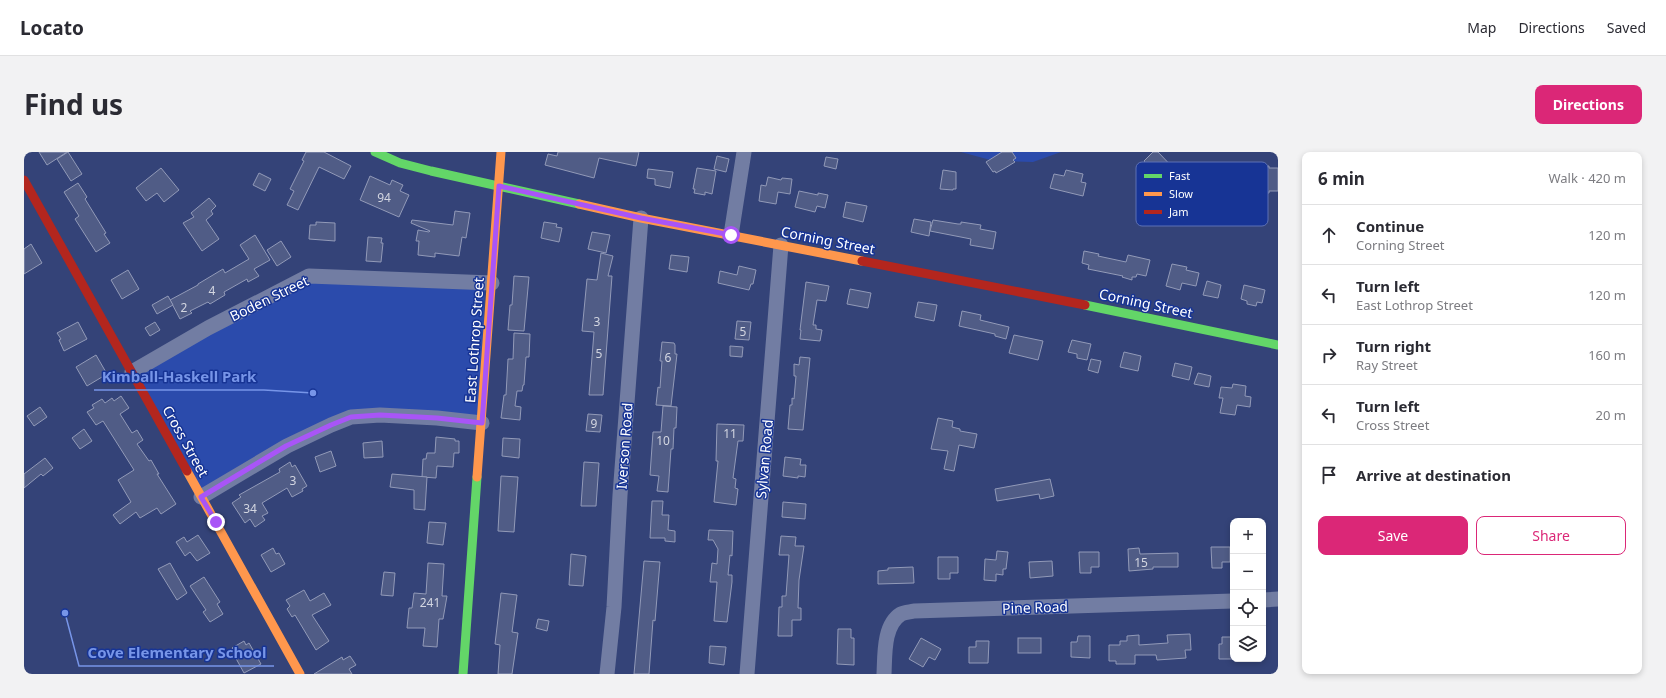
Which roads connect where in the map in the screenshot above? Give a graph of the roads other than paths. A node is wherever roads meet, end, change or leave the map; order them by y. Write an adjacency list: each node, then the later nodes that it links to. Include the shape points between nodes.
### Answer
1 (375, 152): 5 (street, Corning Street, via 425,170)
2 (501, 152): 5 (street, East Lothrop Street)
3 (744, 152): 7 (street)
4 (24, 180): 11 (street, Cross Street)
5 (499, 186): 6 (street, Corning Street); 9 (street, East Lothrop Street)
6 (641, 218): 7 (street, Corning Street); 19 (street, Iverson Road)
7 (731, 235): 8 (street, Corning Street)
8 (781, 245): 10 (street, Corning Street); 20 (street, Sylvan Road)
9 (492, 283): 11 (street, Boden Street, via 309,276 208,328); 12 (street, East Lothrop Street)
10 (1278, 345)
11 (132, 372): 13 (street, Cross Street)
12 (482, 423): 13 (street, via 380,415 351,417 301,439); 18 (street, East Lothrop Street)
13 (201, 497): 17 (street, Cross Street)
14 (1278, 599): 16 (street)
15 (1230, 600): 21 (street, Pine Road, via 914,611 902,614 895,620 886,637)
16 (1266, 600)
17 (300, 674)
18 (463, 674)
19 (607, 674)
20 (747, 674)
21 (884, 674)

